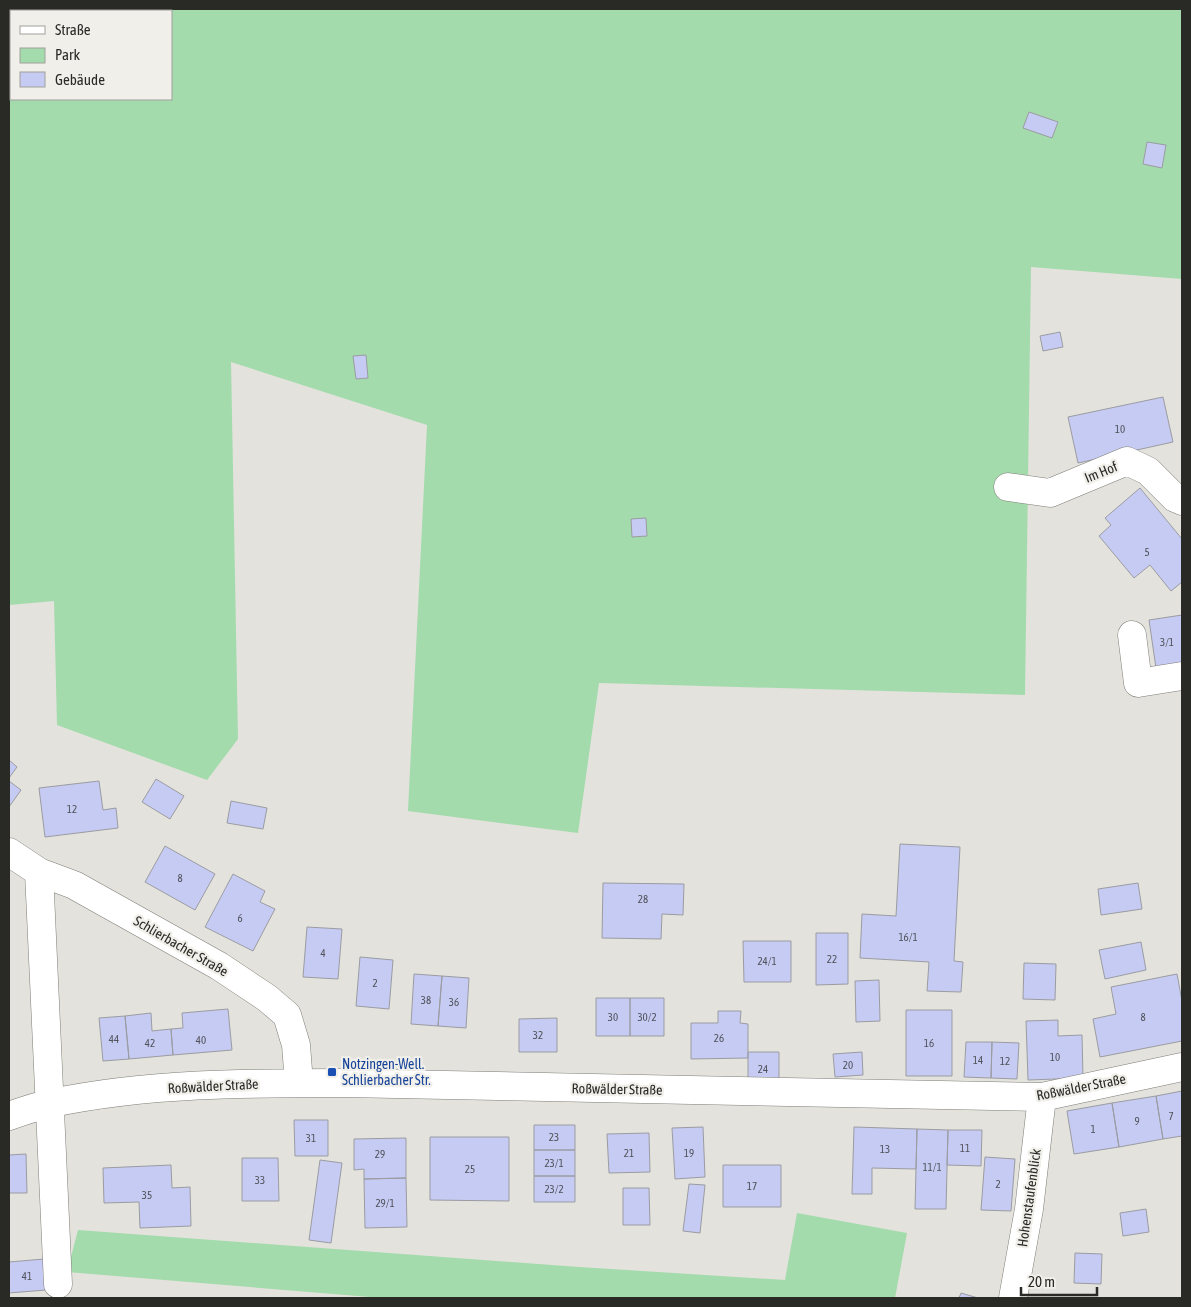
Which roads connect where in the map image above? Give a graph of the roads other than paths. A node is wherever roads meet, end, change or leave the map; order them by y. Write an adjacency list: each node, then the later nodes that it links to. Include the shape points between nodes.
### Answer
1 (1008, 487): 2 (street, Im Hof, via 1050,493 1127,461 1148,471)
2 (1182, 501)
3 (1132, 635): 4 (street, via 1138,683)
4 (1182, 676)
5 (9, 852): 6 (street, Schlierbacher Straße)
6 (39, 872): 8 (street, Schlierbacher Straße, via 74,885 219,966 273,1004 286,1015 296,1045); 10 (street)
7 (1182, 1067): 9 (street, Roßwälder Straße)
8 (299, 1083): 9 (street, Roßwälder Straße); 10 (street, Roßwälder Straße, via 175,1087)
9 (1042, 1097): 13 (street, Hohenstaufenblick, via 1029,1208)
10 (51, 1103): 11 (street, Roßwälder Straße); 12 (street)
11 (9, 1116)
12 (58, 1284)
13 (1013, 1298)

